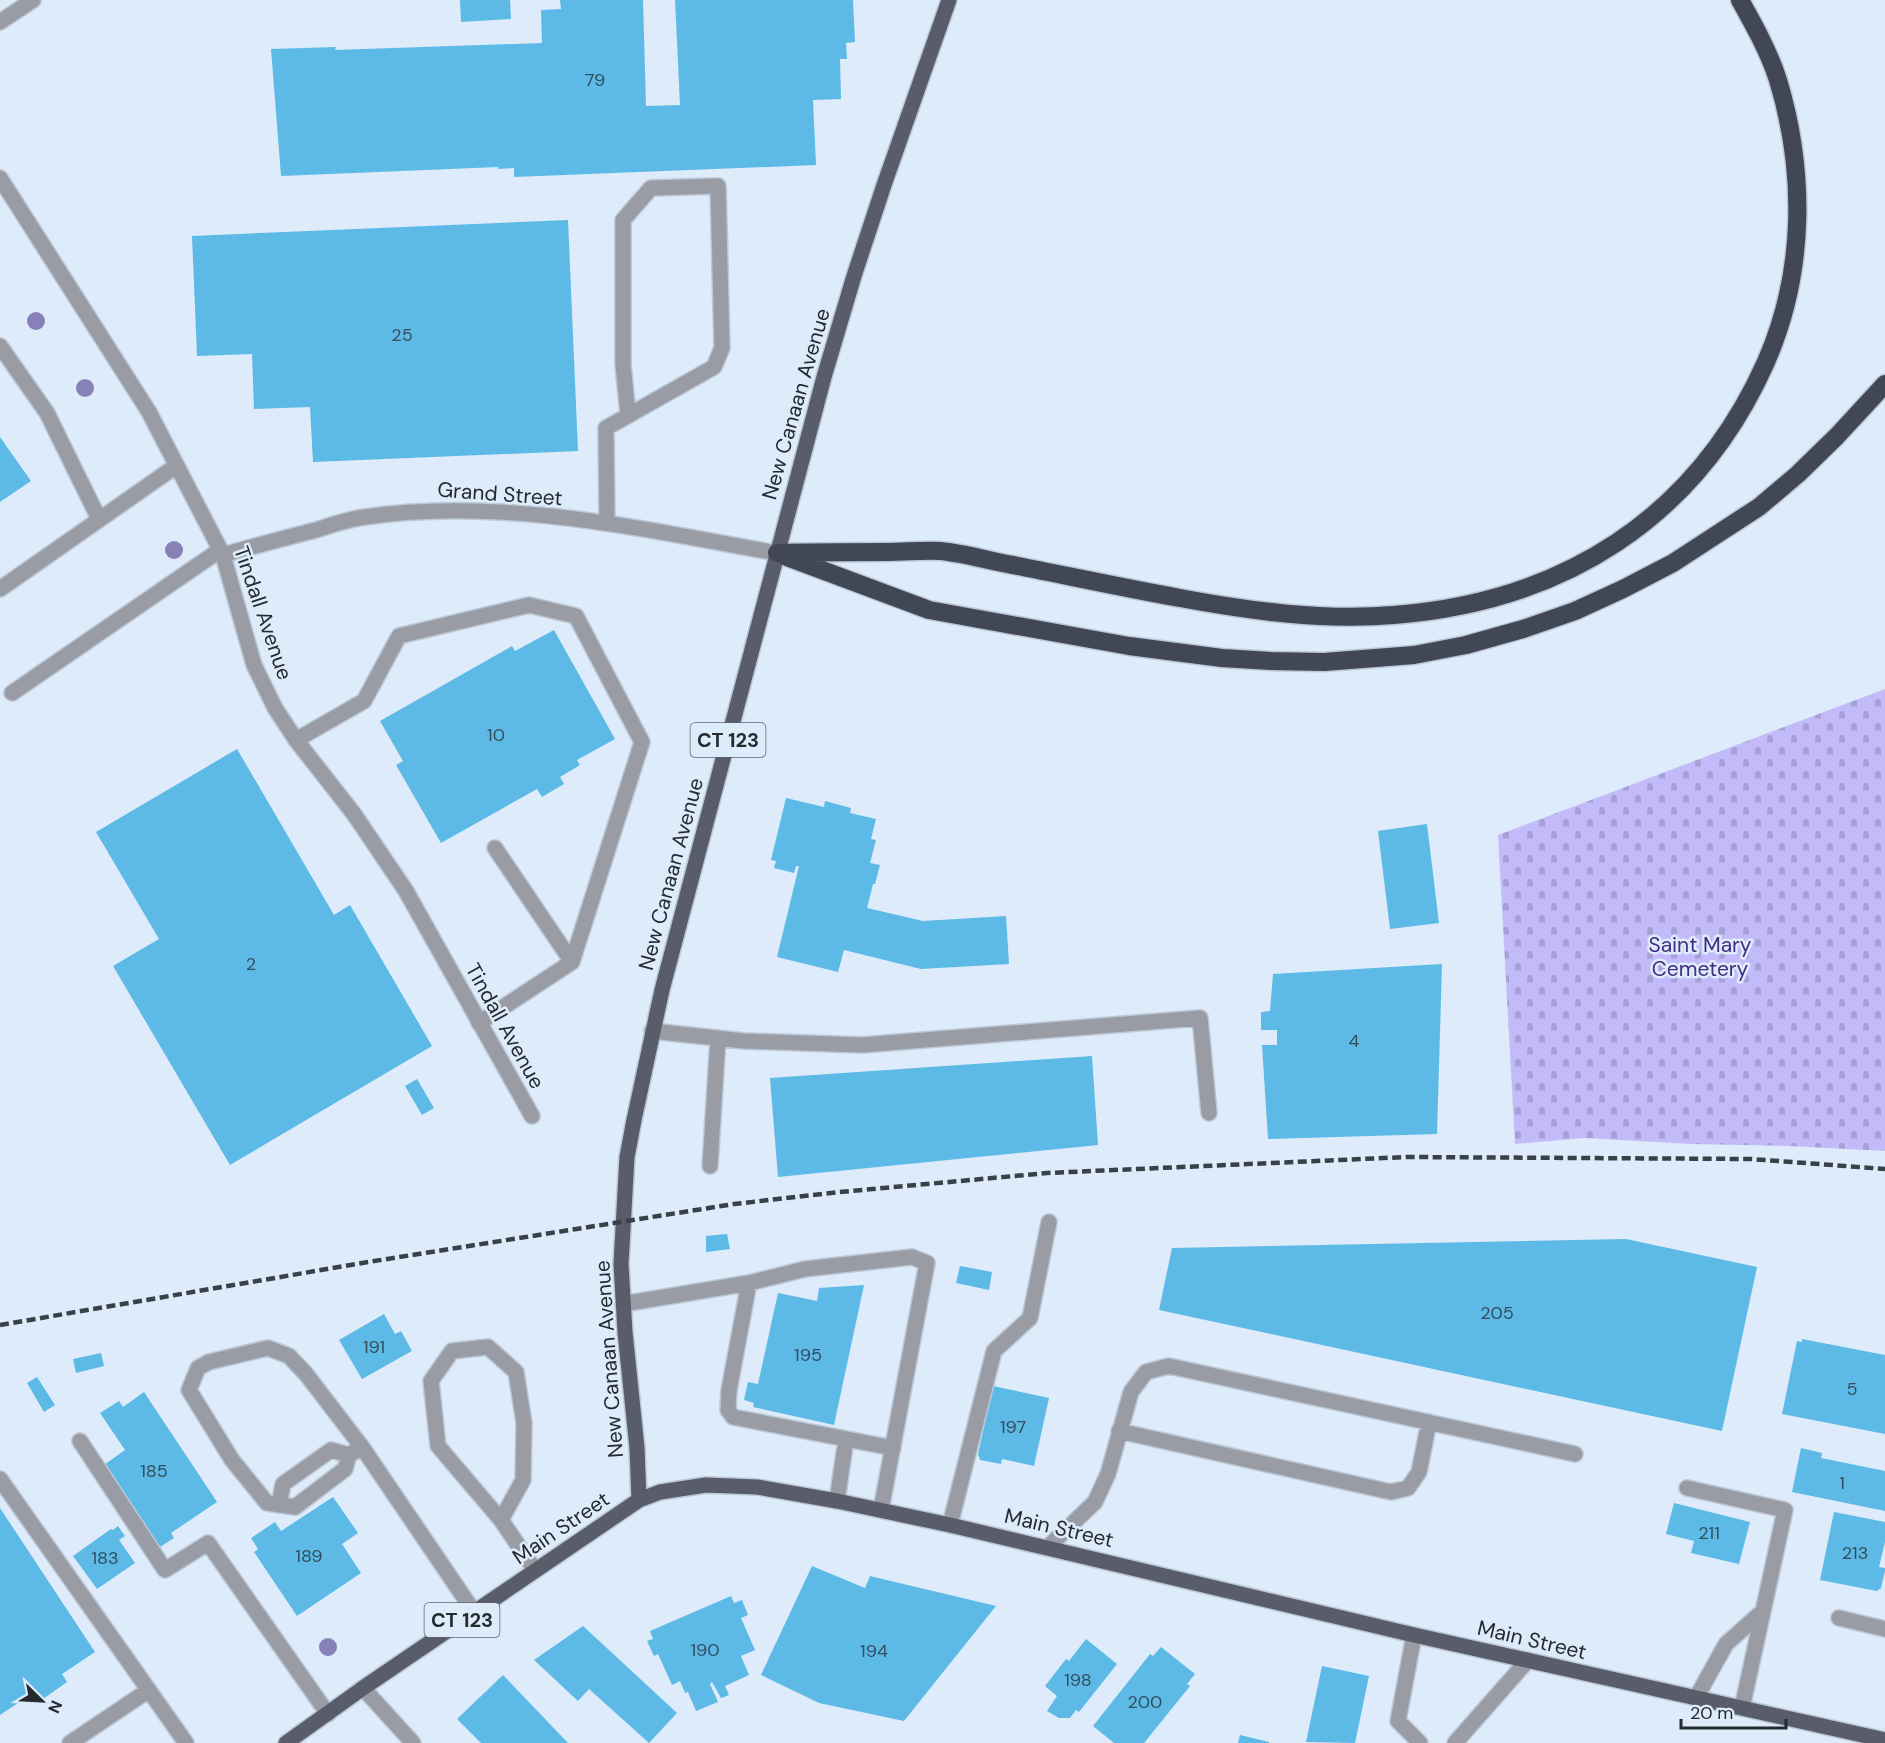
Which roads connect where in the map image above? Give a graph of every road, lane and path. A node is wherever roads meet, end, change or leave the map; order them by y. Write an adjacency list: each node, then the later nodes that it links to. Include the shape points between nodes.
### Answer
1 (33, 0): 4 (street)
2 (949, 0): 13 (main road, New Canaan Avenue / CT 123, via 854,276)
3 (1740, 0): 13 (highway, via 1777,77 1791,131 1798,184 1797,240 1788,297 1773,347 1755,386 1733,426 1703,466 1665,507 1582,564 1482,602 1391,616 1344,616 1223,605 942,551)
4 (0, 22)
5 (0, 178): 9 (street, Tindall Avenue, via 149,412)
6 (0, 346): 10 (street, via 47,413)
7 (1885, 384): 13 (highway, via 1837,436 1759,507 1673,563 1575,611 1511,633 1414,655 1324,662 1271,661 1129,646 929,610)
8 (628, 415): 8 (street, via 714,367 722,348 718,186 651,188 623,220 623,364); 11 (street, via 606,428)
9 (176, 466): 10 (street); 12 (street, Tindall Avenue)
10 (99, 519): 14 (street)
11 (607, 523): 12 (street, Grand Street, via 500,512 422,510 362,517); 13 (street, Grand Street)
12 (222, 552): 15 (street, Grand Street); 16 (street, Tindall Avenue, via 254,665)
13 (777, 553): 20 (main road, New Canaan Avenue / CT 123)
14 (0, 589)
15 (12, 693)
16 (296, 740): 18 (street, via 364,701 399,636 529,605 576,616 642,742); 19 (street, Tindall Avenue, via 354,814 406,891)
17 (495, 848): 18 (street)
18 (572, 962): 19 (street)
19 (479, 1023): 23 (street, Tindall Avenue)
20 (652, 1031): 21 (street); 27 (main road, New Canaan Avenue / CT 123, via 627,1157 621,1243)
21 (718, 1038): 22 (street, via 862,1046 1200,1018); 24 (street)
22 (1209, 1113)
23 (532, 1116)
24 (710, 1166)
25 (1048, 1222): 42 (street, via 1030,1318 994,1351)
26 (749, 1283): 27 (street); 30 (street, via 728,1410 733,1417); 32 (street, via 805,1269 912,1257 927,1263)
27 (623, 1304): 37 (main road, New Canaan Avenue / CT 123)
28 (1429, 1422): 29 (street, via 1168,1366 1146,1372 1131,1392); 29 (street, via 1419,1472 1408,1488 1391,1492); 34 (street)
29 (1119, 1431): 43 (street, via 1108,1473 1095,1502)
30 (846, 1439): 32 (street); 38 (street)
31 (80, 1441): 55 (street, via 165,1570 208,1543)
32 (893, 1448): 40 (street)
33 (355, 1451): 39 (street, via 345,1469 295,1507); 39 (street, via 331,1450 283,1484); 39 (street, via 306,1374 289,1356 268,1348 198,1368 189,1390 232,1460 267,1503); 46 (street)
34 (1575, 1454)
35 (0, 1479): 52 (street)
36 (1687, 1488): 45 (street, via 1785,1510)
37 (639, 1500): 38 (main road, Main Street, via 660,1492 706,1485 757,1487); 44 (main road, Main Street / CT 123)
38 (837, 1501): 40 (main road, Main Street)
39 (279, 1505)
40 (880, 1509): 42 (main road, Main Street)
41 (501, 1520): 41 (street, via 523,1480 524,1423 516,1371 488,1347 452,1351 430,1381 438,1446); 44 (street)
42 (950, 1525): 43 (main road, Main Street)
43 (1048, 1547): 49 (main road, Main Street)
44 (535, 1570): 46 (main road, Main Street / CT 123)
45 (1763, 1611): 53 (street, via 1726,1644); 54 (street)
46 (474, 1612): 51 (main road, Main Street / CT 123)
47 (1839, 1618): 48 (street)
48 (1885, 1629)
49 (1414, 1635): 50 (main road, Main Street); 61 (street, via 1398,1721)
50 (1528, 1660): 53 (main road, Main Street); 62 (street)
51 (363, 1688): 55 (main road, Main Street / CT 123); 60 (street)
52 (149, 1690): 57 (street); 58 (street)
53 (1696, 1698): 54 (main road, Main Street)
54 (1742, 1708): 56 (main road, Main Street)
55 (328, 1714): 59 (main road, Main Street / CT 123)
56 (1885, 1740)
57 (70, 1743)
58 (186, 1743)
59 (286, 1743)
60 (413, 1743)
61 (1420, 1743)
62 (1455, 1743)

